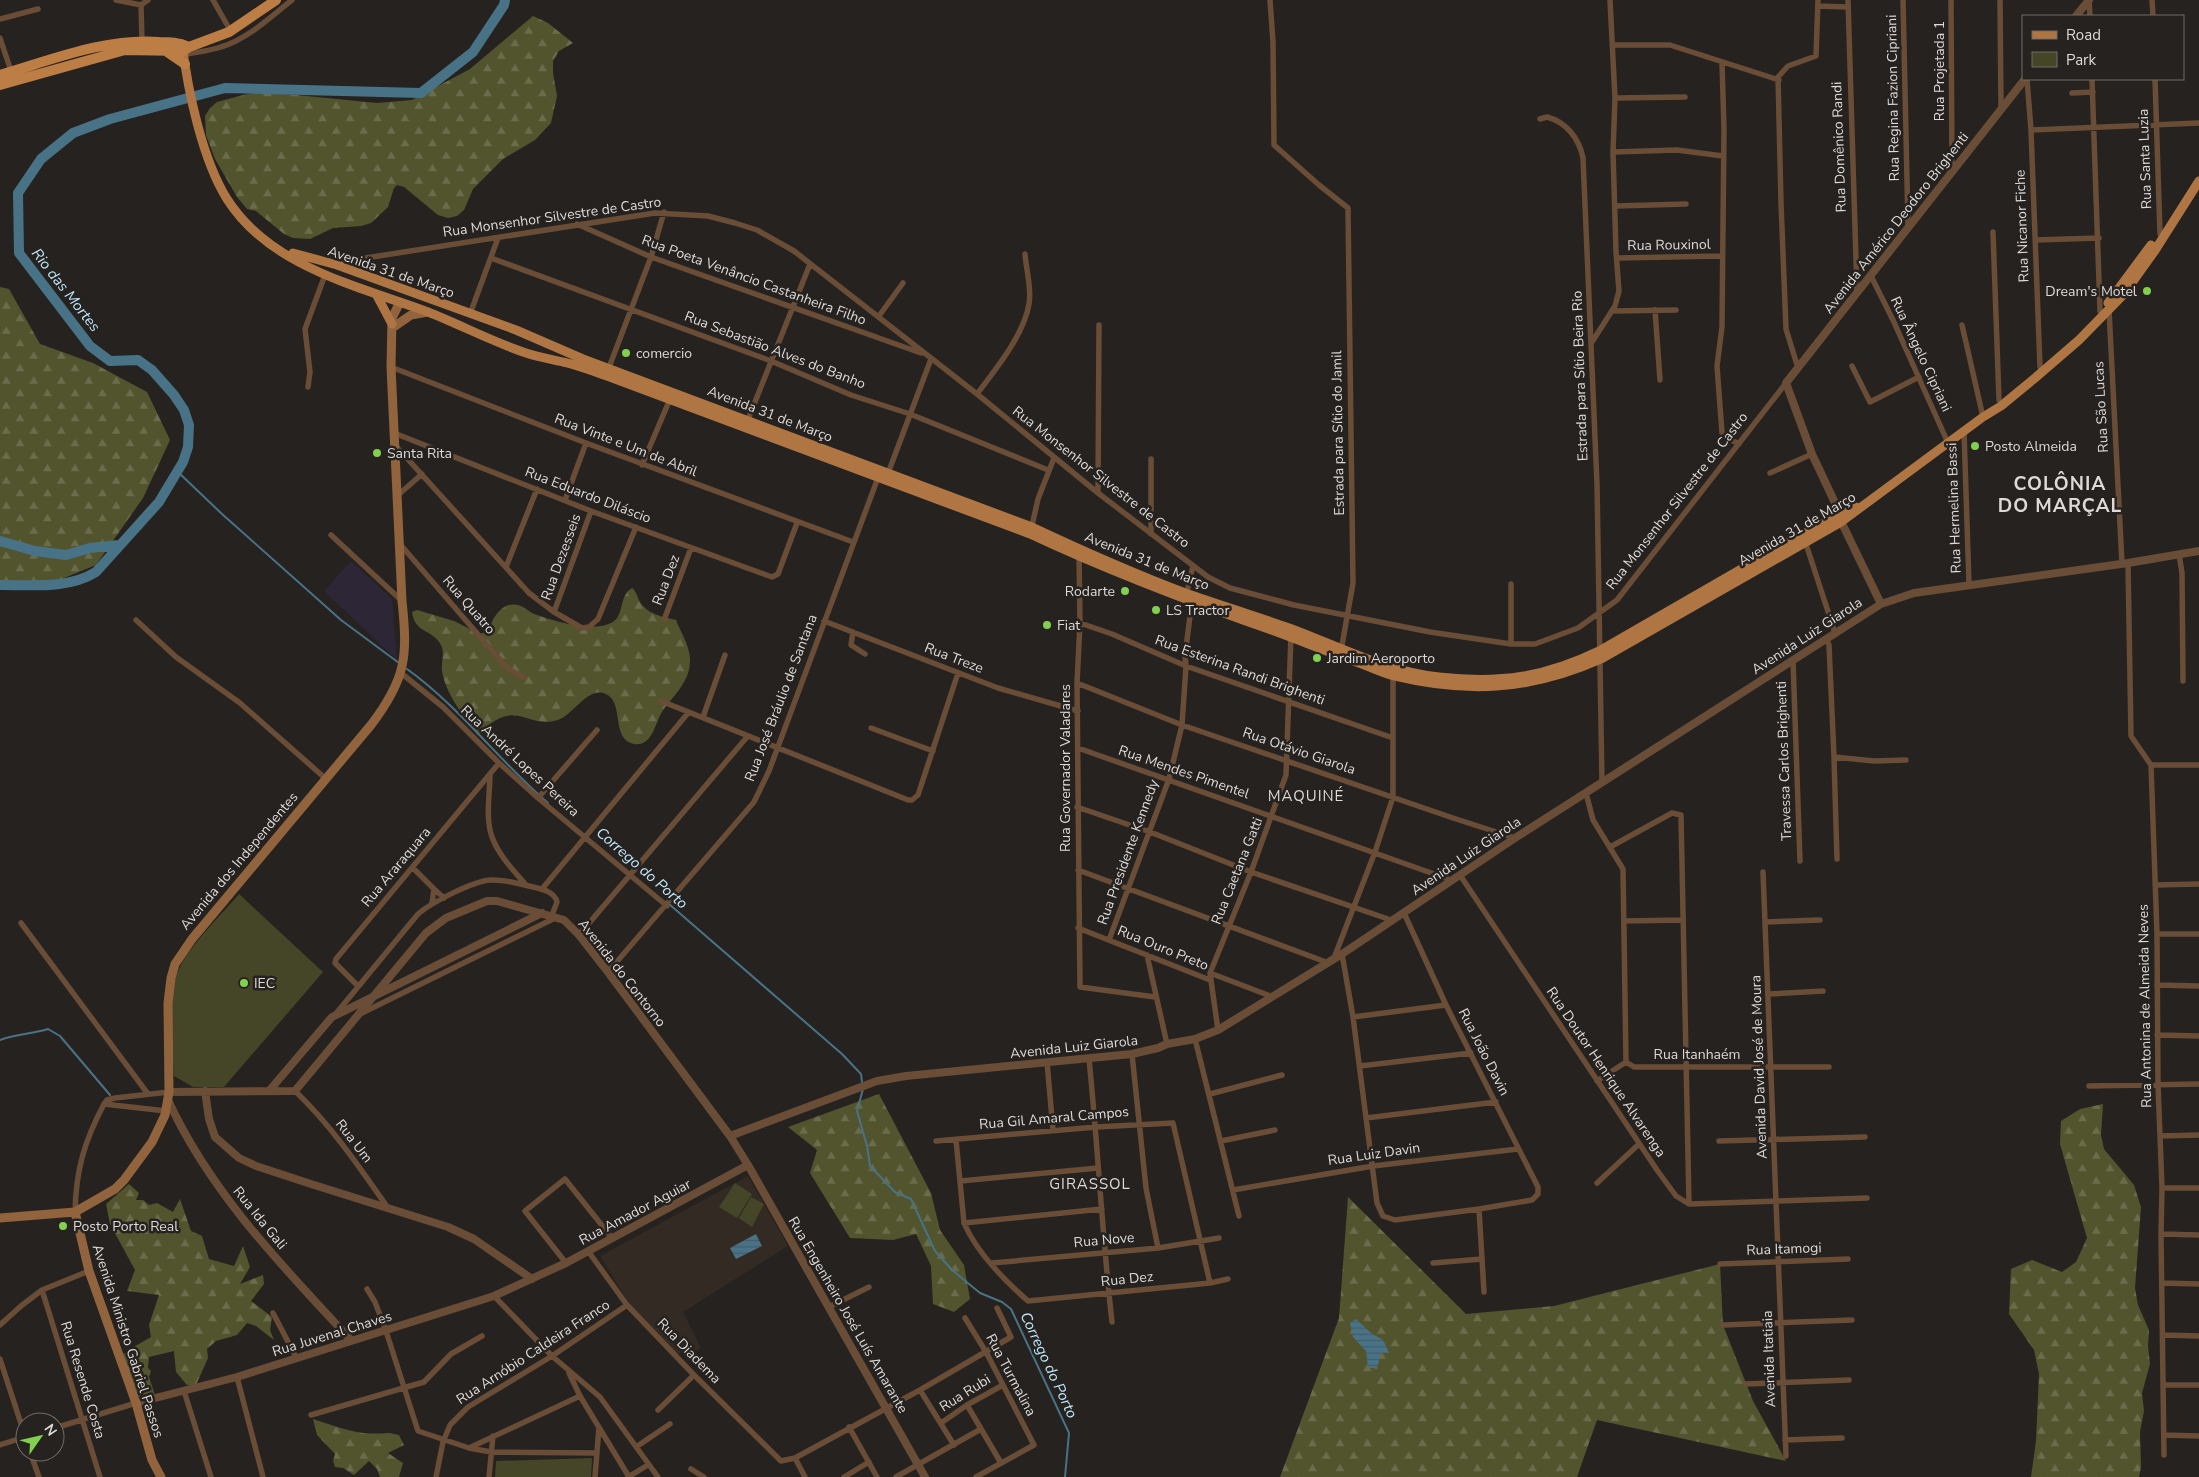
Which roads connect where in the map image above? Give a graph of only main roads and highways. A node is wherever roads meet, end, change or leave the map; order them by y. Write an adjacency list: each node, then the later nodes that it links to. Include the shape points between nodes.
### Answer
1 (276, 0): 2 (highway, via 229,32)
2 (185, 55): 3 (highway, via 125,50); 3 (highway, via 142,41 106,45); 8 (main road, Avenida 31 de Março, via 199,128 214,175 244,222)
3 (8, 76): 4 (highway)
4 (0, 85)
5 (2199, 172): 7 (main road)
6 (2199, 181): 7 (main road)
7 (2162, 235): 19 (main road, via 2104,310)
8 (276, 248): 9 (main road, Avenida 31 de Março); 10 (main road, Avenida 31 de Março)
9 (337, 265): 10 (main road); 11 (main road, Avenida 31 de Março)
10 (328, 276): 12 (main road, Avenida 31 de Março)
11 (374, 278): 12 (main road); 13 (main road, Avenida 31 de Março)
12 (372, 292): 14 (main road, Avenida 31 de Março); 16 (main road)
13 (424, 296): 14 (main road); 17 (main road, Avenida 31 de Março)
14 (400, 302): 15 (main road, Avenida 31 de Março); 16 (main road, Avenida dos Independentes)
15 (428, 312): 16 (main road, via 411,315); 18 (main road, Avenida 31 de Março)
16 (392, 326): 25 (main road, Avenida dos Independentes, via 391,367 406,653 401,673 380,713 192,939 175,964 168,990 169,1096 166,1111 152,1142 124,1180 103,1197)
17 (516, 330): 18 (main road, via 523,342); 20 (main road, Avenida 31 de Março)
18 (515, 349): 20 (main road, Avenida 31 de Março)
19 (2042, 369): 21 (main road, via 2001,406); 21 (main road, via 1998,400)
20 (608, 372): 22 (main road, Avenida 31 de Março); 22 (main road, Avenida 31 de Março, via 670,399)
21 (1983, 417): 23 (main road, Avenida 31 de Março, via 1872,500)
22 (747, 424): 24 (main road, Avenida 31 de Março, via 1031,531 1187,597 1393,672 1438,681 1527,680 1601,654)
23 (1840, 518): 24 (main road, Avenida 31 de Março); 24 (main road, Avenida 31 de Março, via 1805,542)
24 (1691, 603)
25 (75, 1212): 26 (main road); 27 (main road, Avenida Ministro Gabriel Passos, via 89,1271 136,1404 152,1460)
26 (0, 1218)
27 (161, 1477)

